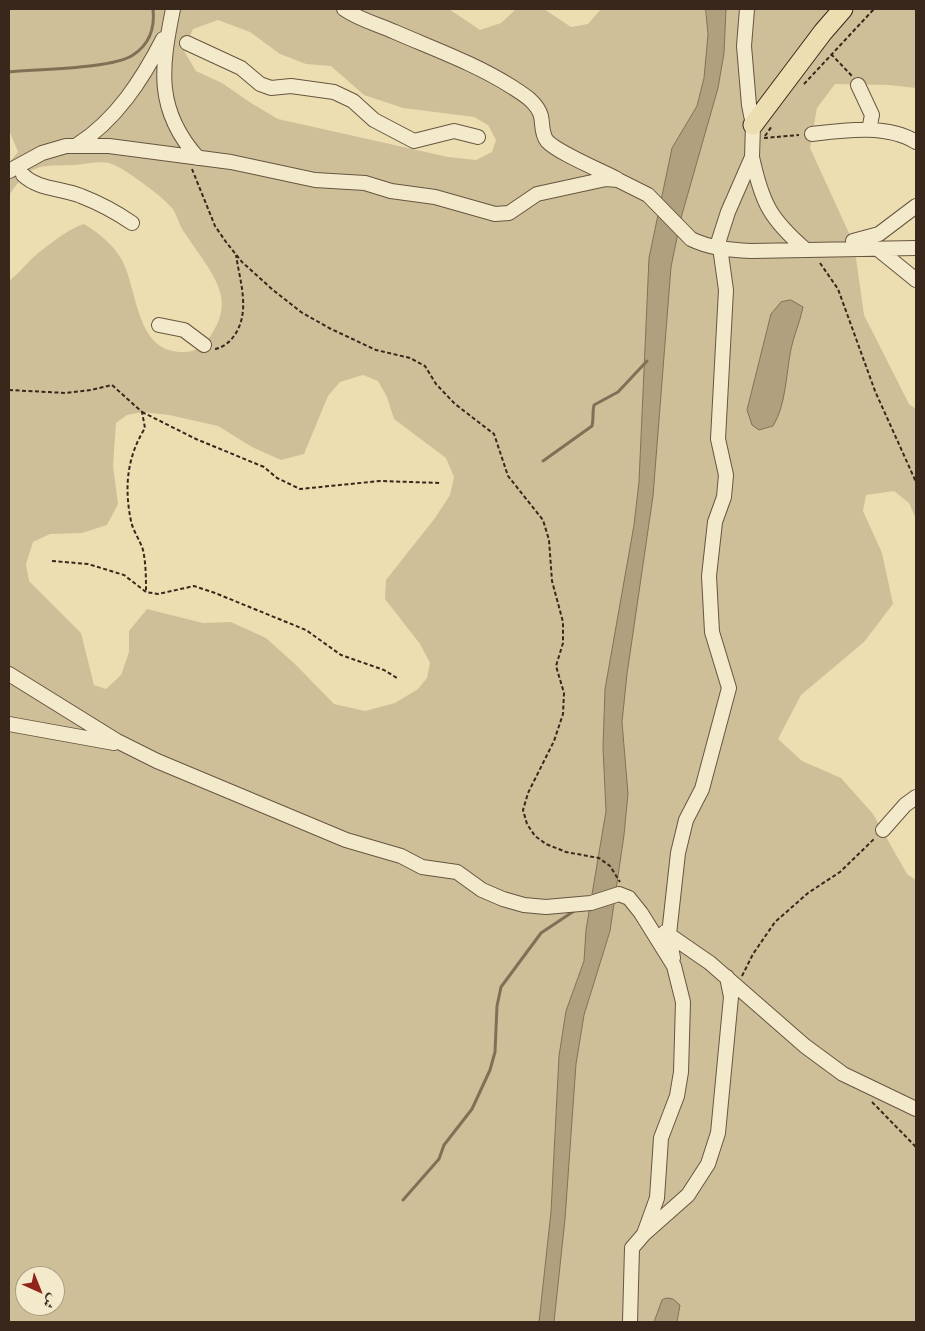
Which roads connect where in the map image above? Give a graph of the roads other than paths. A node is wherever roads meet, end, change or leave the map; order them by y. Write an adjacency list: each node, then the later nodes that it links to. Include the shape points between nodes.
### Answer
1 (173, 9): 5 (street)
2 (344, 9): 18 (street, via 361,20 475,67 511,86 531,99 540,114 542,131 548,141 566,154)
3 (747, 9): 9 (street, via 745,54)
4 (843, 9): 9 (main road, via 823,32)
5 (169, 28): 13 (street, via 154,57 111,117 97,132); 14 (street, via 164,53 165,89 171,121)
6 (188, 43): 11 (street, via 241,68 260,84 271,88 291,86 334,92 353,102 374,120 414,141 454,131)
7 (858, 85): 8 (street, via 872,115)
8 (869, 130): 10 (street); 12 (street)
9 (758, 132): 15 (street)
10 (812, 134)
11 (478, 138)
12 (916, 142)
13 (77, 145): 14 (street, via 117,146); 16 (street, via 42,153)
14 (191, 157): 18 (street, via 315,180 366,183 391,192 435,198 495,214 509,213 537,194 606,179)
15 (752, 158): 22 (street, via 728,212 719,240); 24 (street, via 770,214)
16 (9, 171)
17 (23, 175): 20 (street, via 37,185 80,196 115,211)
18 (618, 180): 22 (street, via 648,195 691,239)
19 (916, 206): 21 (street, via 879,234)
20 (132, 223)
21 (853, 241)
22 (721, 248): 24 (street); 35 (street, via 726,290 718,439 726,475 724,497 715,522 709,576 712,632 729,688 702,789 686,820 670,906)
23 (916, 248): 25 (street)
24 (806, 250): 25 (street)
25 (879, 250): 26 (street)
26 (916, 280)
27 (159, 326): 28 (street, via 184,330)
28 (204, 344)
29 (9, 674): 31 (street)
30 (9, 724): 31 (street)
31 (129, 747): 34 (street, via 346,840 401,856 427,868 457,872 482,890 524,906 591,903 619,894 629,898)
32 (916, 797): 33 (street)
33 (883, 830)
34 (641, 913): 35 (street); 36 (street)
35 (669, 934): 36 (street); 37 (street)
36 (674, 966): 39 (street, via 683,1002 681,1072 677,1096 661,1138 657,1198)
37 (732, 981): 38 (street, via 805,1046 843,1074); 39 (street, via 718,1133 708,1164 688,1195)
38 (916, 1109)
39 (644, 1234): 40 (street, via 632,1248)
40 (630, 1322)

